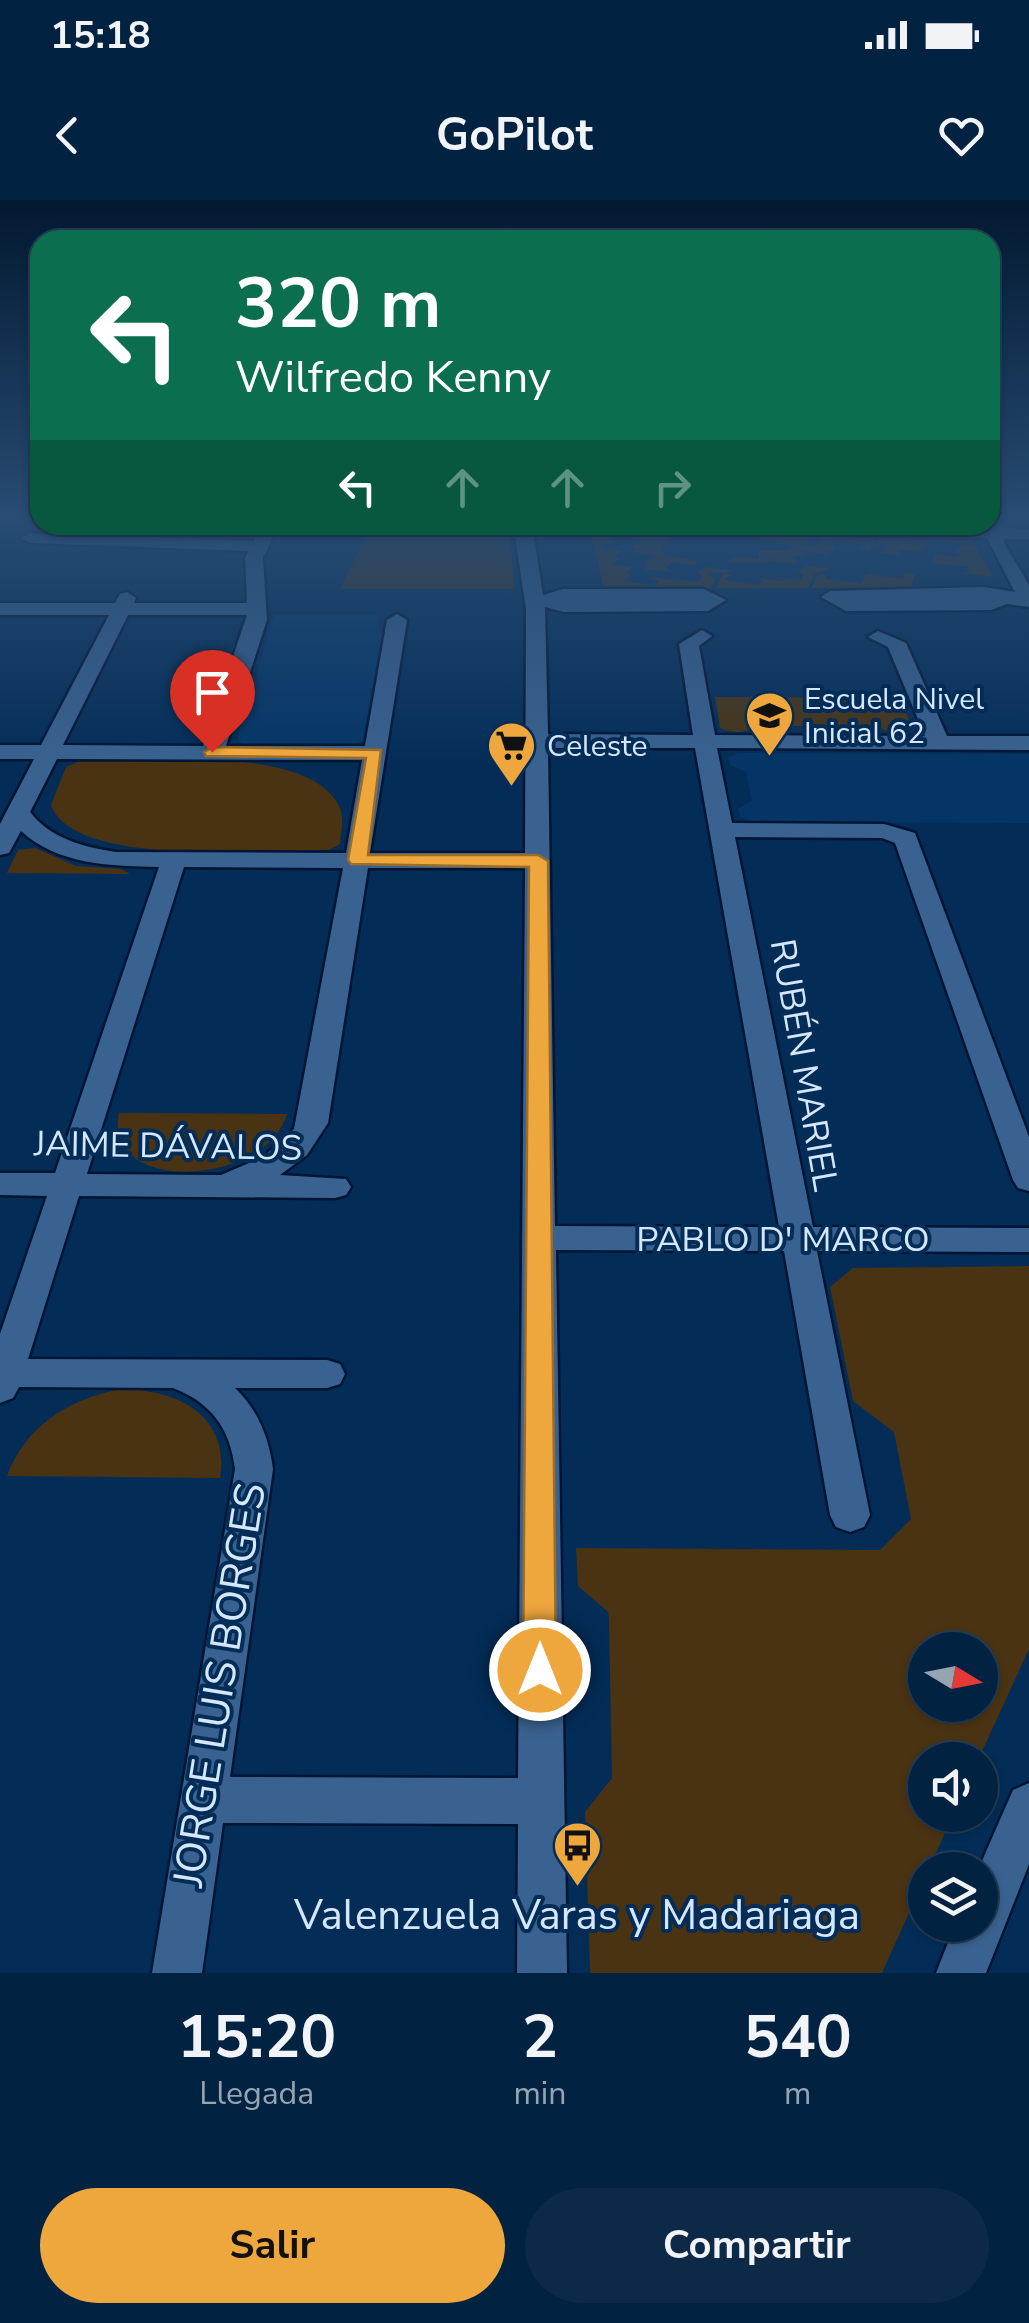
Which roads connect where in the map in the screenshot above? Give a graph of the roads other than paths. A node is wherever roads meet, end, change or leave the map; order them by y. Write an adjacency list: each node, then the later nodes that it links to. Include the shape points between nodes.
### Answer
1 (43, 600): 8 (street)
2 (256, 600): 9 (street)
3 (548, 600): 7 (street)
4 (716, 600): 7 (street, via 708,605)
5 (833, 600): 6 (street, via 842,605)
6 (997, 600)
7 (543, 601): 14 (street)
8 (124, 603): 9 (street); 10 (street); 19 (street)
9 (256, 603): 20 (street, via 257,620)
10 (0, 609)
11 (397, 620): 21 (street)
12 (702, 636): 15 (street, RUBÉN MARIEL, via 689,644)
13 (878, 637): 16 (street, via 896,643)
14 (537, 741): 15 (street); 27 (street)
15 (705, 742): 16 (street); 23 (street, RUBÉN MARIEL)
16 (939, 743): 17 (street)
17 (1029, 743)
18 (0, 752): 19 (street)
19 (49, 752): 20 (street); 22 (street)
20 (212, 752): 21 (street)
21 (375, 753): 26 (street)
22 (18, 812): 24 (street); 25 (street, via 40,834 79,852)
23 (723, 830): 28 (street, via 884,831 909,843); 34 (street, RUBÉN MARIEL)
24 (0, 848)
25 (174, 860): 26 (street); 30 (street)
26 (358, 860): 27 (street); 31 (street, via 313,1123 278,1163)
27 (538, 861): 33 (street)
28 (1029, 1180)
29 (0, 1184): 30 (street, JAIME DÁVALOS)
30 (67, 1184): 31 (street, JAIME DÁVALOS); 38 (street)
31 (220, 1186): 32 (street, JAIME DÁVALOS)
32 (335, 1187)
33 (538, 1238): 34 (street, PABLO D' MARCO); 41 (street)
34 (798, 1239): 35 (street, PABLO D' MARCO); 39 (street, RUBÉN MARIEL)
35 (1029, 1240)
36 (176, 1374): 37 (street); 38 (street); 40 (street, JORGE LUIS BORGES, via 206,1385 234,1407 254,1468)
37 (327, 1374)
38 (2, 1380)
39 (850, 1515)
40 (203, 1800): 41 (street); 45 (street, JORGE LUIS BORGES)
41 (540, 1801): 46 (street)
42 (1029, 1806): 43 (street)
43 (998, 1881)
44 (973, 1942): 47 (street)
45 (177, 1973)
46 (542, 1973)
47 (961, 1973)

